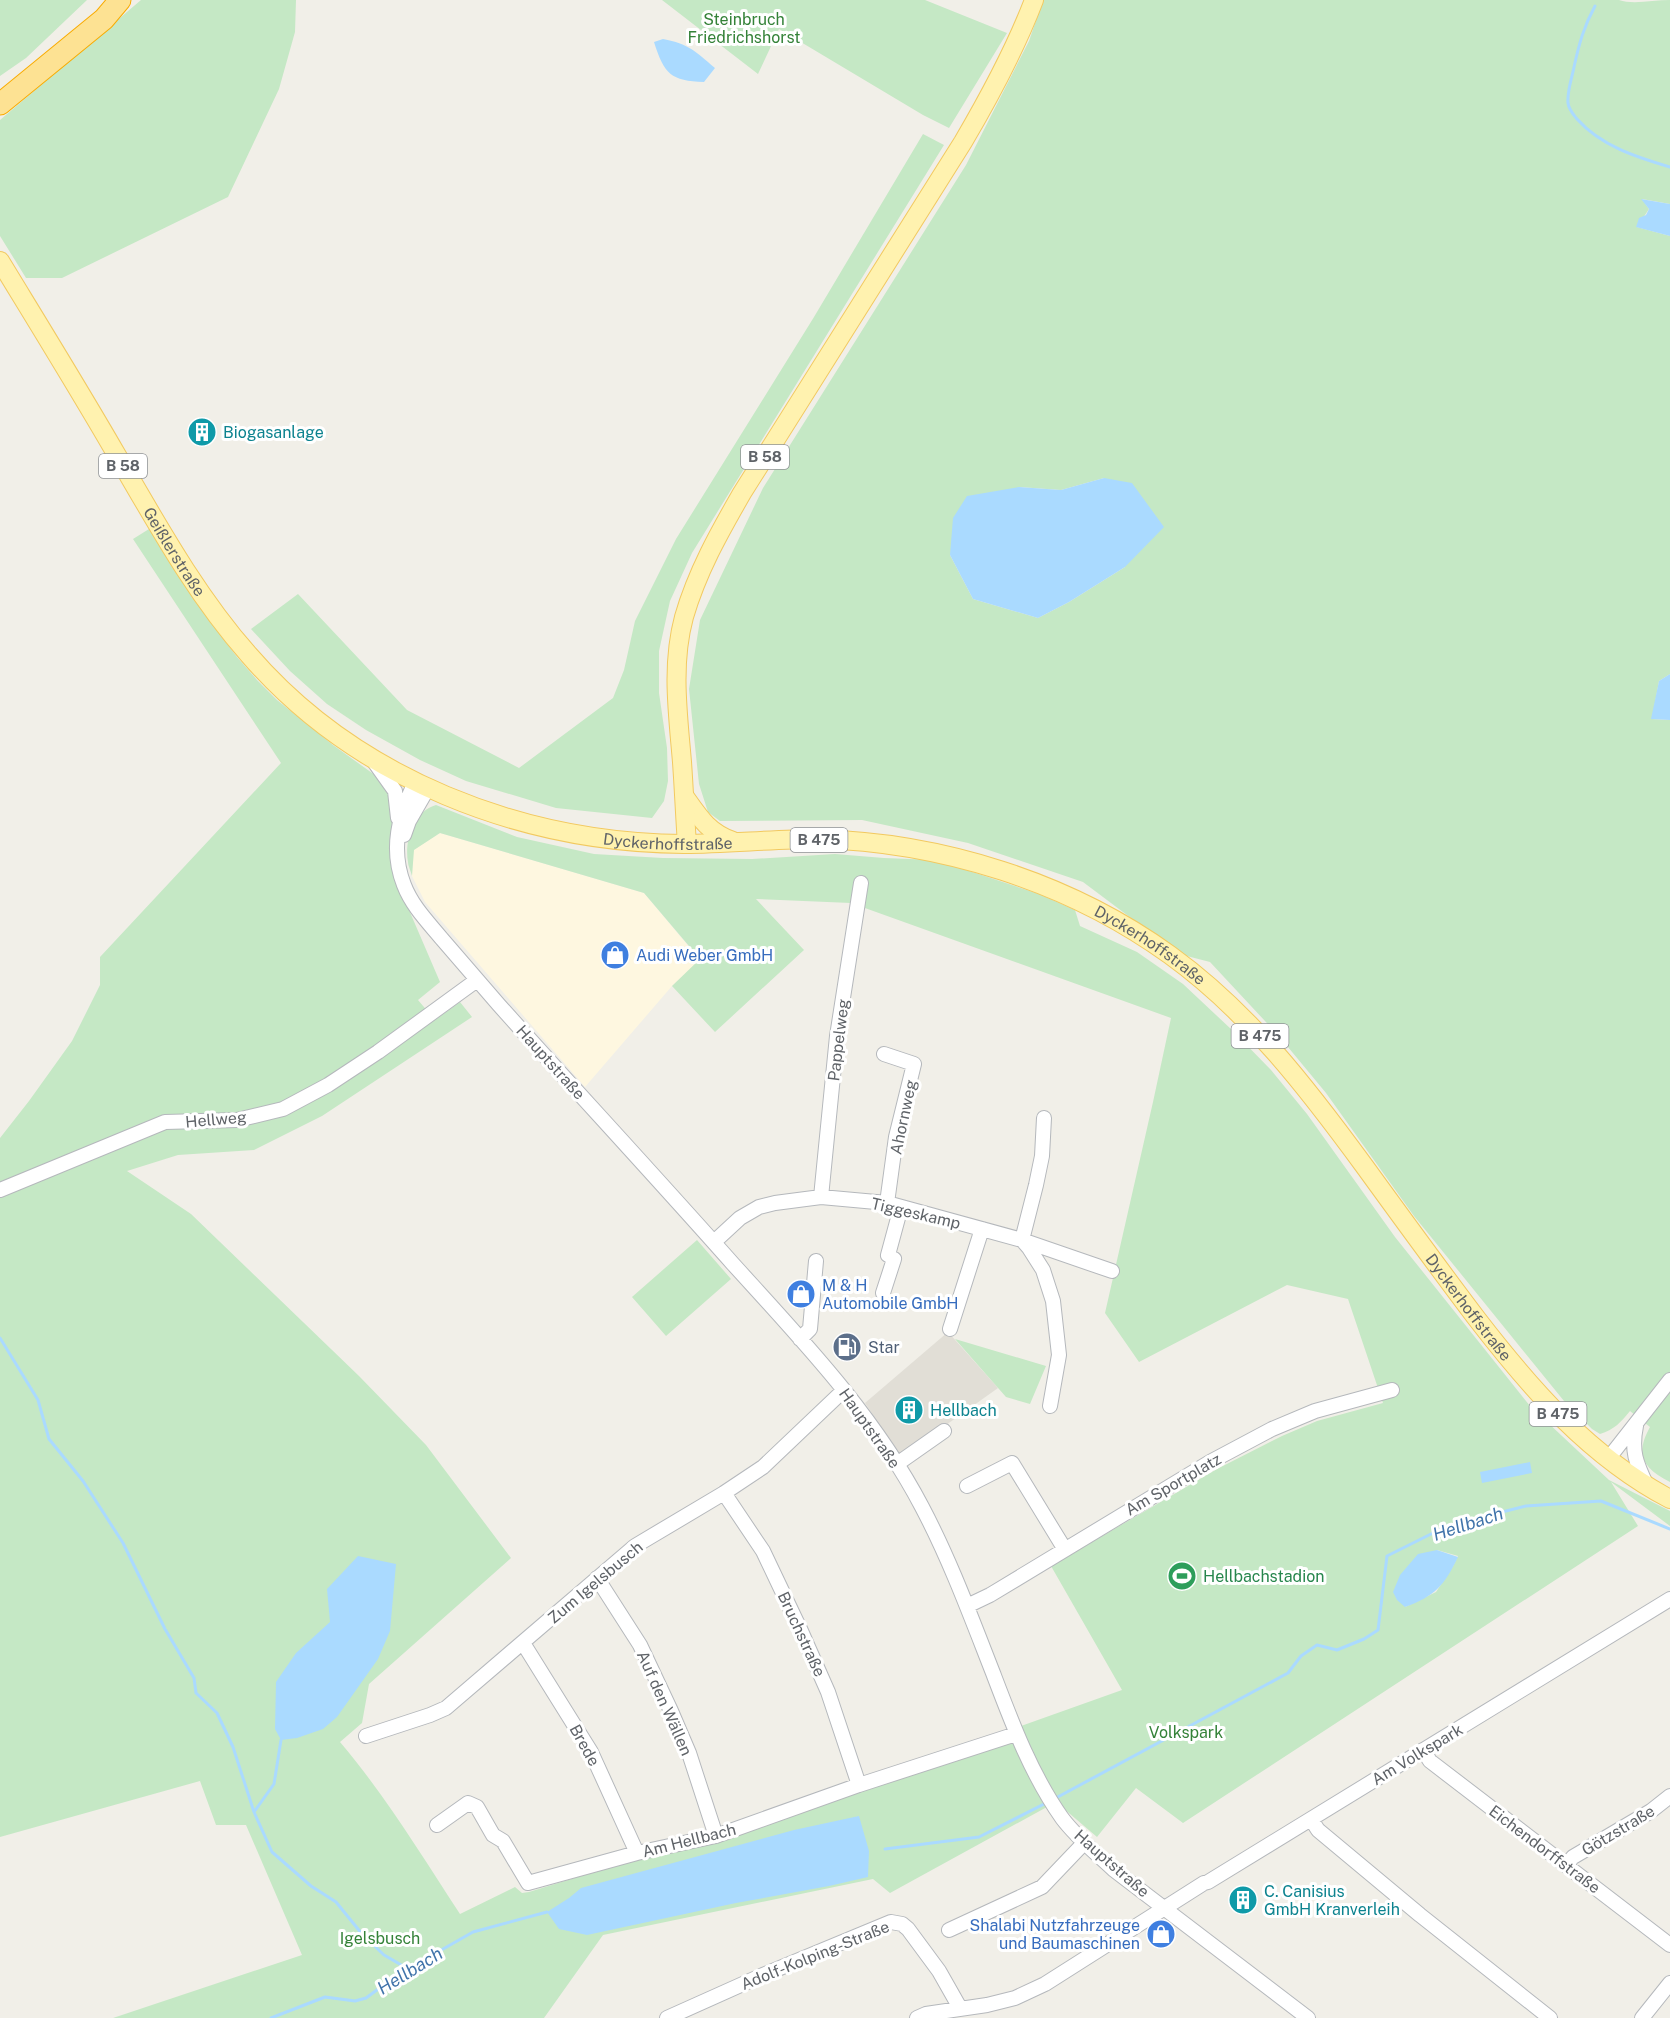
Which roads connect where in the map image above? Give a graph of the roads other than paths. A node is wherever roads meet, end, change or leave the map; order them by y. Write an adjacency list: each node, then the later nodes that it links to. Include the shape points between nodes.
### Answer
1 (110, 0): 4 (highway)
2 (120, 0): 5 (highway, via 104,19)
3 (1034, 0): 9 (main road, B 58, via 999,79 960,147 742,493 700,571 684,619 676,666)
4 (0, 93)
5 (0, 105)
6 (0, 261): 7 (main road, Geißlerstraße / B 58, via 171,547 217,615 285,694 339,738)
7 (373, 759): 8 (main road, Geißlerstraße / B 58); 10 (street, via 395,791)
8 (422, 785): 10 (street, Hauptstraße); 12 (main road, Dyckerhoffstraße / B 58, via 534,826 635,843); 13 (street, Hauptstraße)
9 (685, 797): 11 (main road, B 58, via 713,832); 12 (main road, B 58)
10 (399, 823): 13 (street, Hauptstraße)
11 (737, 843): 12 (main road, Dyckerhoffstraße / B 475); 36 (main road, Dyckerhoffstraße / B 475, via 813,839 862,842 942,855 1009,873 1068,896 1170,955 1240,1014 1281,1059 1332,1121 1513,1365 1547,1404)
12 (687, 844)
13 (399, 848): 15 (street, Hauptstraße, via 403,882 415,907)
14 (861, 883): 19 (street, Pappelweg, via 837,1036)
15 (477, 980): 18 (street, Hellweg, via 378,1052 283,1109 237,1120 165,1122); 24 (street, Hauptstraße)
16 (884, 1054): 20 (street, Ahornweg, via 915,1064 896,1137)
17 (1044, 1118): 23 (street, via 1042,1156)
18 (0, 1190)
19 (821, 1197): 20 (street, Tiggeskamp); 24 (street, Tiggeskamp, via 759,1207)
20 (887, 1203): 21 (street, Tiggeskamp)
21 (901, 1207): 22 (street, Tiggeskamp); 27 (street, via 888,1255 894,1259)
22 (982, 1229): 23 (street, Tiggeskamp); 28 (street)
23 (1022, 1240): 26 (street, Tiggeskamp); 33 (street, via 1043,1270 1053,1301 1059,1355)
24 (714, 1242): 29 (street, Hauptstraße)
25 (816, 1261): 29 (street, via 810,1329)
26 (1112, 1271)
27 (883, 1293)
28 (950, 1329)
29 (800, 1339): 31 (street, Hauptstraße)
30 (1670, 1380): 34 (street)
31 (844, 1390): 37 (street, Hauptstraße); 40 (street, Zum Igelsbusch, via 763,1467)
32 (1392, 1390): 42 (street, Am Sportplatz, via 1315,1411 1272,1429)
33 (1050, 1406)
34 (1636, 1424): 36 (street); 39 (street, via 1632,1442)
35 (944, 1431): 37 (street)
36 (1608, 1459): 39 (main road, Dyckerhoffstraße / B 475)
37 (897, 1464): 45 (street, Hauptstraße, via 930,1524)
38 (967, 1486): 42 (street, via 1012,1463)
39 (1647, 1486): 41 (main road, Dyckerhoffstraße / B 475)
40 (724, 1493): 43 (street, Zum Igelsbusch, via 635,1546); 50 (street, Bruchstraße, via 762,1551 801,1630 828,1692)
41 (1670, 1499)
42 (1064, 1548): 45 (street, Am Sportplatz)
43 (597, 1578): 46 (street, Zum Igelsbusch); 54 (street, Auf den Wällen, via 640,1645 666,1701 689,1753)
44 (1670, 1599): 49 (street, Am Volkspark)
45 (967, 1606): 47 (street, Hauptstraße)
46 (523, 1643): 48 (street, Zum Igelsbusch, via 446,1708); 56 (street, Brede, via 591,1752)
47 (1016, 1734): 50 (street, Am Hellbach); 55 (street, Hauptstraße, via 1053,1804)
48 (366, 1736)
49 (1423, 1750): 52 (street, Am Volkspark); 57 (street, Eichendorffstraße, via 1430,1761)
50 (859, 1785): 54 (street, Am Hellbach)
51 (1670, 1796): 57 (street, Götzstraße)
52 (1311, 1819): 58 (street, Am Volkspark); 66 (street, via 1352,1859)
53 (437, 1825): 56 (street, Am Hellbach, via 472,1803 528,1883)
54 (716, 1836): 56 (street, Am Hellbach)
55 (1084, 1843): 58 (street, Hauptstraße); 59 (street, via 1042,1887)
56 (637, 1853)
57 (1566, 1864): 60 (street, Eichendorffstraße)
58 (1165, 1908): 62 (street, Am Volkspark, via 1045,1984 1015,1998); 65 (street, Hauptstraße)
59 (949, 1930)
60 (1670, 1945)
61 (1670, 1983): 67 (street)
62 (960, 2008): 63 (street, Adolf-Kolping-Straße, via 908,1929 891,1922); 64 (street, Am Volkspark)
63 (667, 2018)
64 (917, 2018)
65 (1308, 2018)
66 (1550, 2018)
67 (1642, 2018)

